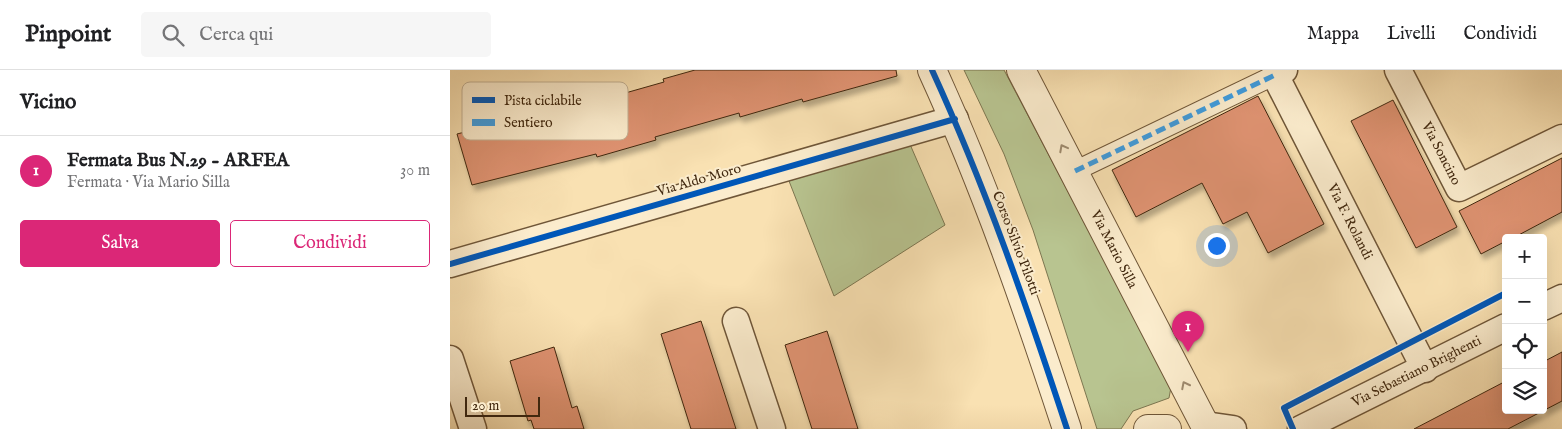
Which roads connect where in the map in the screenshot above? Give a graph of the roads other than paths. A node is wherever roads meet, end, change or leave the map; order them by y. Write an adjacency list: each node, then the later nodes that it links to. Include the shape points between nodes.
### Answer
1 (932, 70): 5 (street, Corso Silvio Pilotti)
2 (1021, 70): 7 (street, Via Mario Silla, one-way to 2)
3 (1398, 70): 6 (street, Via Soncino, via 1459,188)
4 (1279, 72): 7 (street); 14 (street, Via F. Rolandi)
5 (955, 119): 8 (street, Via Aldo Moro); 18 (street, Corso Silvio Pilotti, via 1015,272)
6 (1562, 138)
7 (1075, 171): 15 (street, Via Mario Silla, one-way to 7)
8 (450, 264)
9 (1562, 298): 10 (street)
10 (1547, 306)
11 (736, 321): 17 (street)
12 (1502, 329): 14 (street, Via Sebastiano Brighenti)
13 (450, 359): 16 (street)
14 (1426, 369): 22 (street, Via Sebastiano Brighenti)
15 (1206, 427): 21 (street)
16 (473, 429)
17 (772, 429)
18 (1067, 429)
19 (1148, 429): 20 (street)
20 (1166, 429)
21 (1233, 429)
22 (1300, 429)

